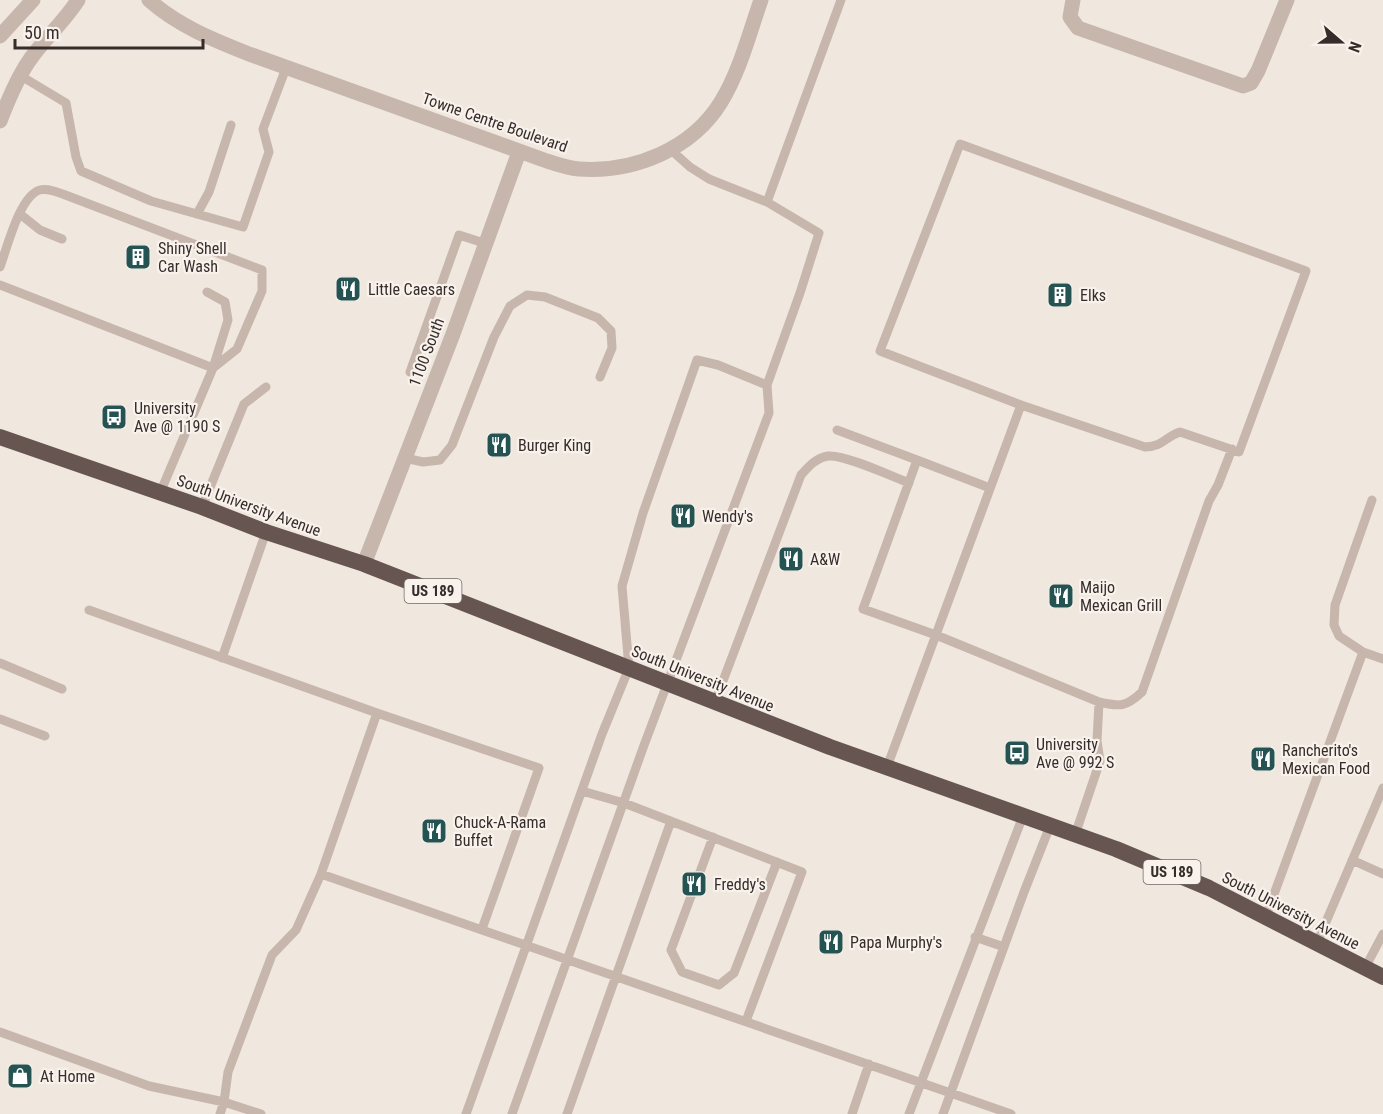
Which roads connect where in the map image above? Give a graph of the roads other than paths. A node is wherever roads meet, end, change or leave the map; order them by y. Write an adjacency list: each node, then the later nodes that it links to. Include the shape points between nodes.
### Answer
1 (33, 0): 8 (street)
2 (78, 0): 10 (street)
3 (149, 0): 9 (street, Towne Centre Boulevard, via 202,35)
4 (761, 0): 13 (street, Towne Centre Boulevard, via 740,62 721,102 709,118)
5 (841, 0): 15 (lane)
6 (1073, 0): 7 (street, via 1070,17 1078,28 1243,86 1251,83 1258,71)
7 (1287, 0)
8 (0, 36)
9 (286, 68): 14 (street, Towne Centre Boulevard); 17 (lane, via 263,129 269,152 243,227)
10 (21, 76): 11 (street); 17 (lane, via 66,103 81,171 150,201)
11 (0, 121)
12 (231, 125): 17 (lane, via 209,192)
13 (671, 150): 14 (street, Towne Centre Boulevard, via 632,164 594,169 564,166); 15 (lane, via 709,179)
14 (519, 152): 19 (street, 1100 South)
15 (767, 202): 26 (lane, via 819,232)
16 (20, 214): 18 (lane, via 40,230); 20 (lane); 23 (lane, via 32,193 43,189 262,270 262,291 237,349)
17 (197, 214)
18 (62, 239)
19 (487, 244): 24 (lane, via 459,235); 32 (street, 1100 South)
20 (0, 267)
21 (0, 285): 23 (lane)
22 (207, 292): 23 (lane, via 225,302 228,320)
23 (213, 368): 36 (lane)
24 (410, 372)
25 (600, 377): 32 (lane, via 612,348 611,331 598,318 545,297 527,295 510,306 452,445 440,460)
26 (767, 385): 47 (lane, via 697,360 643,513 622,586); 48 (lane, via 769,413)
27 (266, 387): 38 (lane, via 244,404)
28 (1021, 405): 31 (lane, via 1145,447 1156,447 1180,432); 31 (lane, via 880,351 960,144 1306,271 1239,452); 35 (lane)
29 (837, 430): 33 (lane)
30 (0, 437): 36 (highway, South University Avenue / US 189)
31 (1232, 449): 51 (lane, via 1209,501 1142,692 1131,702 1116,706)
32 (405, 458): 40 (street, 1100 South)
33 (917, 460): 34 (lane); 35 (lane)
34 (909, 483): 42 (lane, via 863,609); 50 (lane, via 846,459 829,456 813,461 801,475)
35 (990, 488): 42 (lane)
36 (160, 492): 38 (highway, South University Avenue / US 189)
37 (1372, 500): 43 (lane, via 1335,606 1334,625 1339,636)
38 (202, 507): 39 (highway, South University Avenue / US 189)
39 (266, 532): 40 (highway, South University Avenue / US 189); 44 (lane)
40 (364, 564): 47 (highway, South University Avenue / US 189)
41 (89, 610): 44 (lane)
42 (936, 635): 51 (lane); 55 (lane)
43 (1364, 652): 45 (lane); 69 (lane)
44 (222, 658): 52 (lane)
45 (1383, 659)
46 (0, 663): 49 (lane)
47 (629, 668): 48 (highway, South University Avenue / US 189); 57 (lane)
48 (668, 683): 50 (highway, South University Avenue / US 189); 58 (lane)
49 (62, 689)
50 (715, 702): 55 (highway, South University Avenue / US 189)
51 (1099, 702): 63 (lane, via 1100,761)
52 (377, 713): 67 (lane); 70 (lane, via 539,768)
53 (0, 719): 54 (lane)
54 (45, 736)
55 (887, 767): 60 (highway, South University Avenue / US 189)
56 (1383, 788): 59 (lane)
57 (582, 791): 58 (lane); 74 (lane)
58 (624, 803): 61 (lane); 76 (lane)
59 (1380, 804): 65 (lane)
60 (1023, 816): 62 (highway, South University Avenue / US 189); 72 (lane)
61 (671, 821): 64 (lane); 78 (lane)
62 (1050, 826): 63 (highway, South University Avenue / US 189); 75 (lane)
63 (1075, 834): 69 (highway, South University Avenue / US 189, via 1209,888)
64 (713, 837): 66 (lane); 66 (lane, via 671,950 682,972 719,985 734,973)
65 (1352, 860): 68 (lane); 73 (lane)
66 (777, 862): 80 (lane, via 802,872)
67 (321, 874): 70 (lane); 85 (lane, via 296,930 272,955 228,1072)
68 (1383, 874)
69 (1266, 916): 73 (highway, South University Avenue / US 189)
70 (482, 929): 74 (lane)
71 (1383, 934): 77 (lane)
72 (975, 937): 75 (lane); 83 (lane)
73 (1317, 943): 77 (highway, South University Avenue / US 189)
74 (527, 945): 76 (lane); 88 (lane)
75 (1004, 947): 84 (lane)
76 (568, 959): 78 (lane); 89 (lane)
77 (1365, 968): 79 (highway, South University Avenue / US 189)
78 (615, 975): 80 (lane); 90 (lane)
79 (1383, 977)
80 (746, 1021): 82 (lane)
81 (0, 1032): 85 (lane, via 149,1086)
82 (869, 1064): 83 (lane); 91 (lane)
83 (921, 1082): 84 (lane); 92 (lane)
84 (950, 1092): 93 (lane); 94 (lane)
85 (224, 1102): 86 (lane); 87 (lane)
86 (220, 1114)
87 (261, 1114)
88 (466, 1114)
89 (512, 1114)
90 (567, 1114)
91 (852, 1114)
92 (909, 1114)
93 (943, 1114)
94 (1011, 1114)

